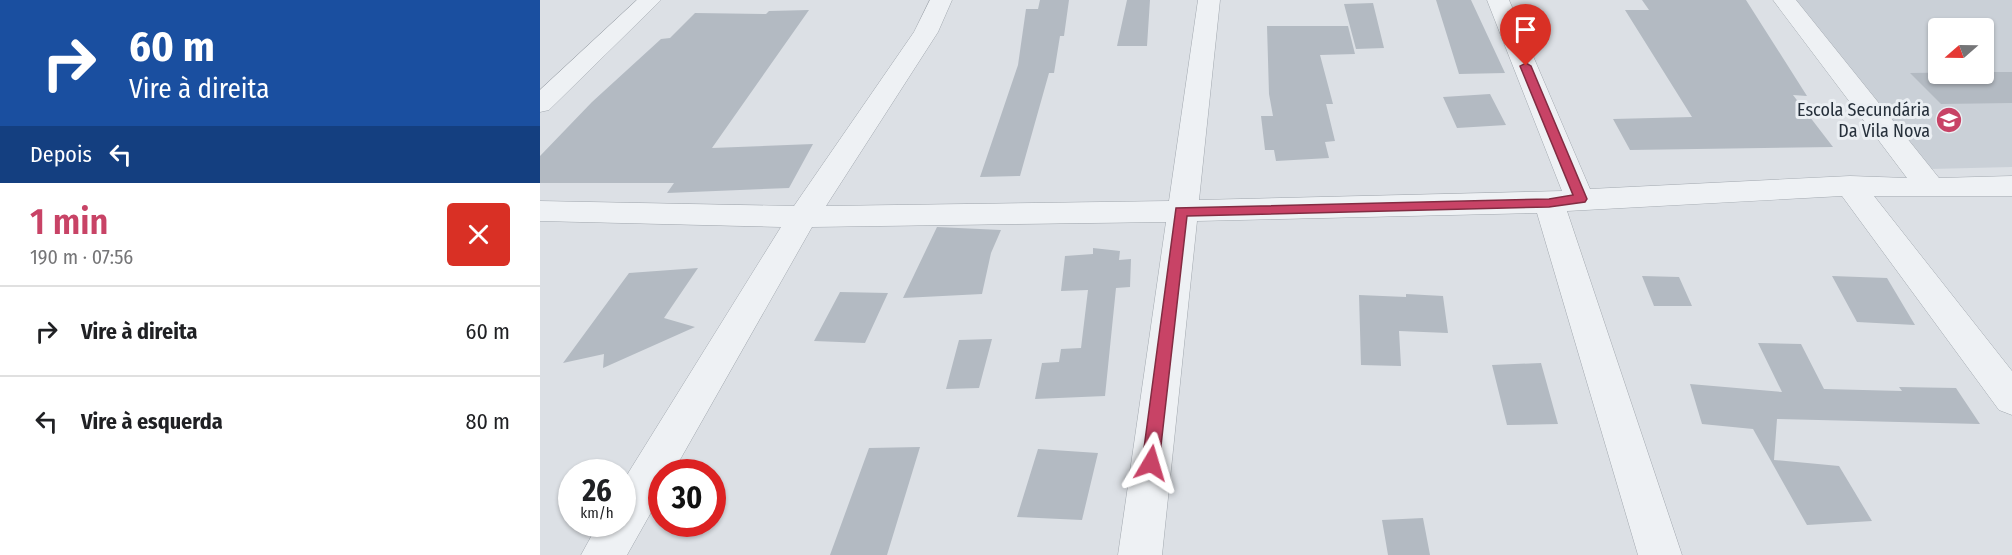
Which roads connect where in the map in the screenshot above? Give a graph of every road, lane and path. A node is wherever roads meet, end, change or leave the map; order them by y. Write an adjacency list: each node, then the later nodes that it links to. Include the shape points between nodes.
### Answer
1 (650, 0): 6 (street)
2 (941, 0): 13 (street, via 926,32)
3 (1209, 0): 12 (street)
4 (1498, 0): 10 (street)
5 (1784, 0): 9 (street)
6 (540, 104)
7 (1850, 186): 9 (street); 10 (street); 14 (street)
8 (2012, 186): 9 (street)
9 (1931, 188)
10 (1565, 201): 12 (street); 19 (street)
11 (540, 211): 13 (street)
12 (1181, 212): 13 (street); 18 (street)
13 (803, 217): 15 (street)
14 (2012, 399)
15 (636, 499)
16 (614, 537): 17 (street)
17 (603, 555)
18 (1140, 555)
19 (1660, 555)

